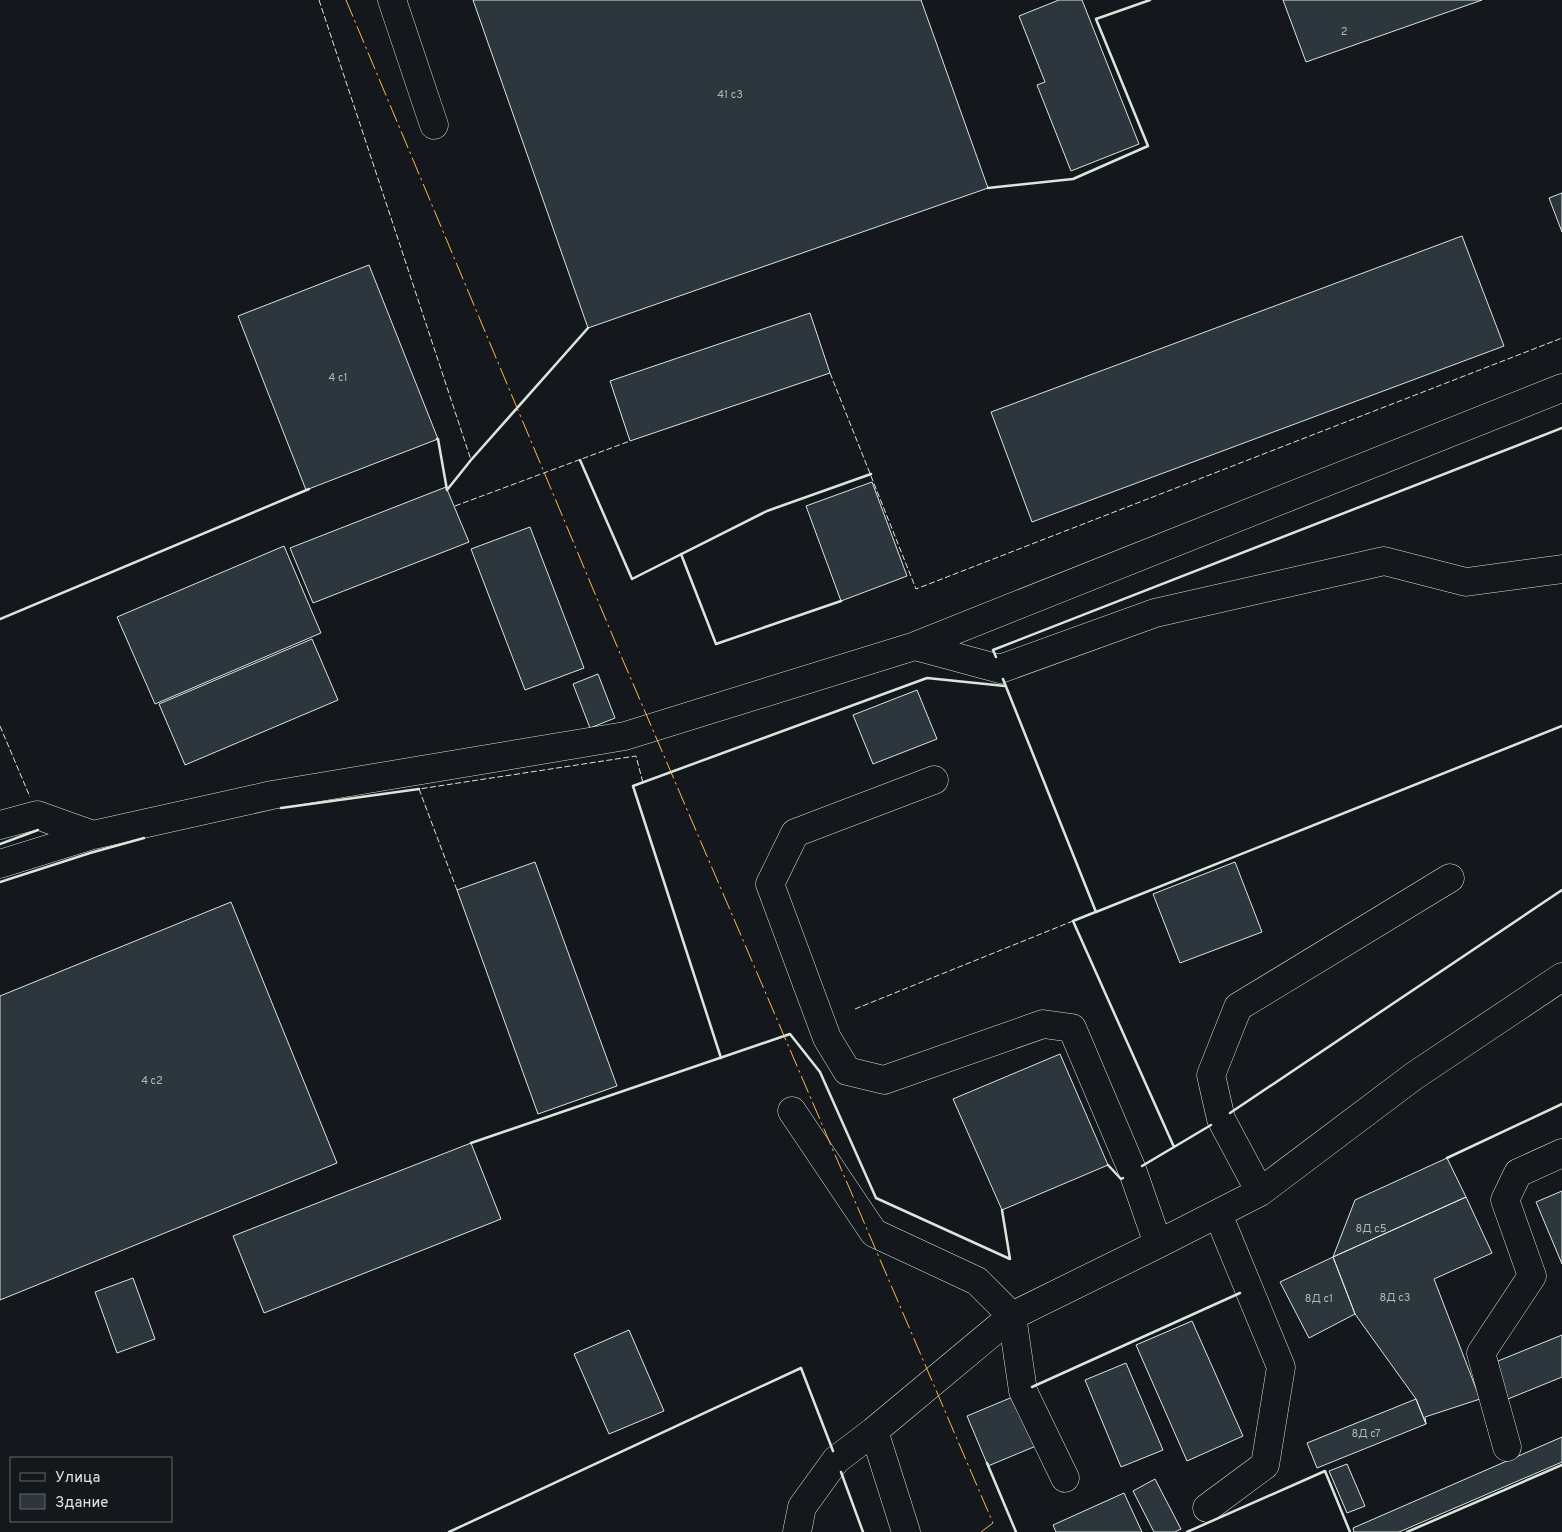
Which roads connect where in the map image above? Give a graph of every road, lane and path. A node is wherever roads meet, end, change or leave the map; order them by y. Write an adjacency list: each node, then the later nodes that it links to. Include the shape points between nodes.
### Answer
1 (392, 0): 2 (lane)
2 (434, 125)
3 (1562, 388): 5 (lane)
4 (1562, 569): 5 (lane, via 1466,582 1384,561 1155,613 1000,670)
5 (915, 646): 8 (lane, via 625,736 272,796)
6 (934, 780): 16 (lane, via 795,833 770,884 827,1038 848,1071 884,1080 1043,1024 1072,1028 1133,1172)
7 (0, 825): 8 (lane, via 37,815)
8 (93, 835): 9 (lane)
9 (0, 864)
10 (1450, 878): 14 (lane, via 1238,1007 1211,1075 1221,1119)
11 (1562, 977): 14 (lane, via 1414,1076)
12 (792, 1111): 17 (lane, via 874,1233 976,1281)
13 (1562, 1153): 19 (lane, via 1518,1174 1506,1200 1532,1276 1481,1353)
14 (1260, 1192): 15 (lane)
15 (1218, 1214): 16 (lane); 21 (lane, via 1281,1367 1265,1465)
16 (1158, 1244): 17 (lane)
17 (1012, 1316): 18 (lane); 20 (lane, via 1023,1391)
18 (874, 1431): 22 (lane, via 836,1460 802,1507); 23 (lane)
19 (1507, 1447)
20 (1065, 1478)
21 (1206, 1508)
22 (797, 1532)
23 (906, 1532)

